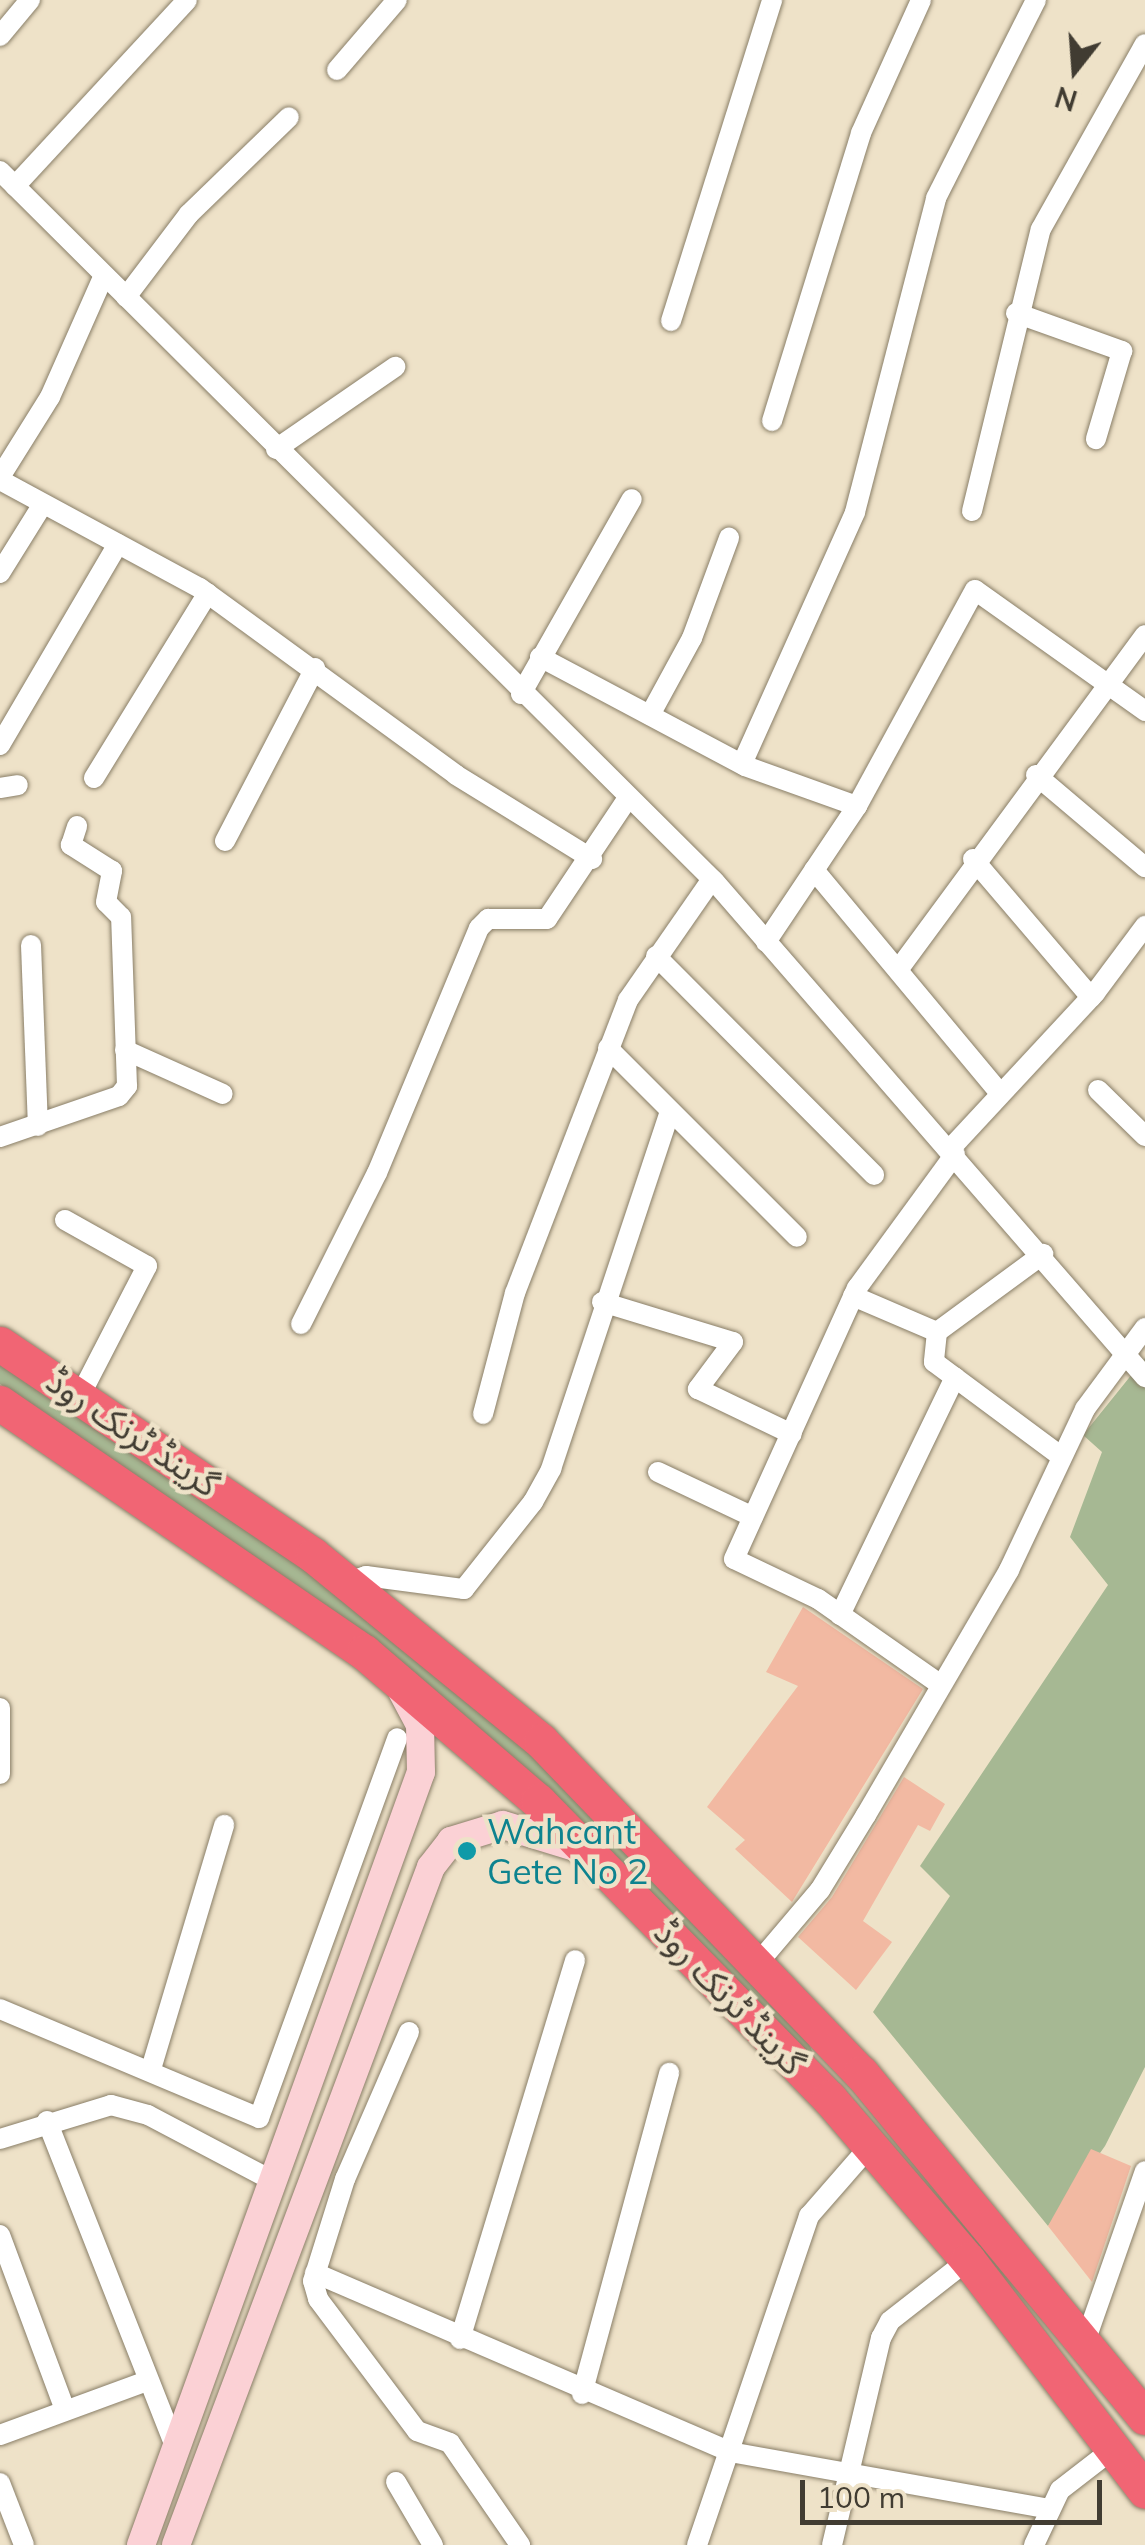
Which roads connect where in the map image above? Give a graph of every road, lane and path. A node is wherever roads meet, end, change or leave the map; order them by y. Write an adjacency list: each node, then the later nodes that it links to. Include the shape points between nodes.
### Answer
1 (30, 0): 7 (street)
2 (187, 0): 11 (street)
3 (397, 0): 9 (street)
4 (772, 0): 15 (street)
5 (921, 0): 17 (street, via 861,133)
6 (1036, 0): 36 (street, via 936,198 855,512)
7 (0, 36)
8 (1145, 44): 14 (street, via 1041,229)
9 (338, 70)
10 (289, 116): 13 (street, via 189,214)
11 (7, 178): 12 (street)
12 (104, 275): 13 (street); 20 (street, via 50,397)
13 (126, 297): 19 (street)
14 (1016, 314): 18 (street, via 1122,351); 23 (street)
15 (670, 321)
16 (394, 366): 19 (street)
17 (772, 420)
18 (1096, 439)
19 (276, 449): 32 (street)
20 (0, 479): 22 (street)
21 (632, 499): 29 (street)
22 (43, 504): 25 (street); 26 (street)
23 (972, 512)
24 (729, 538): 34 (street, via 692,638)
25 (118, 544): 27 (street); 35 (street)
26 (0, 573)
27 (208, 593): 30 (street); 38 (street)
28 (1145, 634): 31 (street)
29 (540, 656): 32 (street); 34 (street)
30 (314, 668): 42 (street); 43 (street, via 456,775)
31 (1107, 681): 33 (street); 37 (street); 40 (street, via 975,590)
32 (522, 694): 39 (street)
33 (1145, 711)
34 (650, 715): 36 (street)
35 (0, 745)
36 (742, 764): 40 (street)
37 (1036, 775): 44 (street); 45 (street)
38 (94, 778)
39 (628, 798): 43 (street); 47 (street)
40 (857, 806): 46 (street)
41 (78, 826): 55 (street, via 74,848 112,871 106,902 122,917)
42 (225, 841)
43 (592, 859): 70 (street, via 547,920 488,919 479,928 377,1173)
44 (974, 859): 52 (street); 53 (street)
45 (1145, 867)
46 (814, 870): 49 (street); 52 (street)
47 (712, 879): 49 (street); 51 (street)
48 (1145, 926): 53 (street)
49 (766, 942): 63 (street)
50 (31, 945): 60 (street)
51 (656, 956): 54 (street); 64 (street)
52 (898, 970): 57 (street)
53 (1092, 997): 57 (street)
54 (608, 1048): 59 (street); 79 (street, via 515,1293)
55 (125, 1050): 58 (street); 60 (street, via 127,1086 120,1096)
56 (1098, 1090): 61 (street)
57 (998, 1091): 63 (street)
58 (223, 1094)
59 (670, 1111): 66 (street); 69 (street)
60 (38, 1126): 62 (street)
61 (1145, 1136)
62 (0, 1137)
63 (953, 1152): 67 (street); 68 (street)
64 (874, 1176)
65 (64, 1220): 77 (street, via 147,1266)
66 (797, 1237)
67 (1042, 1254): 72 (street); 74 (street)
68 (853, 1296): 72 (street); 80 (street)
69 (602, 1302): 80 (street, via 733,1342 698,1389); 84 (street, via 551,1470 486,1570 451,1590 366,1576)
70 (301, 1324)
71 (1145, 1328): 74 (street)
72 (937, 1332): 75 (street, via 931,1353)
73 (0, 1344): 77 (highway, گرینڈ ٹرنک روڈ)
74 (1136, 1350): 76 (street); 81 (street)
75 (954, 1377): 81 (street); 85 (street)
76 (1145, 1377)
77 (80, 1396): 84 (highway, گرینڈ ٹرنک روڈ)
78 (0, 1402): 86 (highway, گرینڈ ٹرنک روڈ)
79 (484, 1414)
80 (792, 1434): 83 (street)
81 (1059, 1455): 87 (street, via 1009,1570)
82 (658, 1472): 83 (street)
83 (753, 1517): 85 (street, via 734,1559)
84 (348, 1582): 94 (highway, گرینڈ ٹرنک روڈ, via 542,1741)
85 (840, 1615): 87 (street)
86 (390, 1674): 92 (highway, گرینڈ ٹرنک روڈ); 105 (main road, via 418,1716 421,1772)
87 (941, 1684): 94 (street, via 820,1890)
88 (0, 1708): 90 (street)
89 (397, 1738): 97 (street, via 259,2118)
90 (0, 1774)
91 (224, 1825): 97 (street)
92 (591, 1853): 100 (highway, گرینڈ ٹرنک روڈ); 110 (main road, via 502,1825 442,1848)
93 (575, 1960): 111 (street)
94 (758, 1962): 99 (highway, گرینڈ ٹرنک روڈ)
95 (0, 2010): 97 (street)
96 (410, 2032): 108 (street, via 345,2179)
97 (152, 2069)
98 (669, 2073): 114 (street)
99 (862, 2073): 100 (highway); 112 (highway, گرینڈ ٹرنک روڈ)
100 (829, 2098): 103 (highway, گرینڈ ٹرنک روڈ)
101 (48, 2121): 102 (street); 105 (street, via 111,2105 148,2116); 113 (street)
102 (0, 2140)
103 (870, 2146): 107 (highway, گرینڈ ٹرنک روڈ); 120 (street, via 809,2216)
104 (1145, 2170): 112 (street)
105 (273, 2181): 109 (main road)
106 (0, 2235): 115 (street)
107 (968, 2260): 119 (highway, گرینڈ ٹرنک روڈ); 121 (street, via 890,2321 854,2430)
108 (315, 2274): 111 (street); 130 (street, via 318,2299 417,2430 450,2443)
109 (236, 2283): 110 (main road); 118 (main road)
110 (270, 2291): 128 (main road)
111 (460, 2339): 114 (street)
112 (1085, 2342): 116 (highway, گرینڈ ٹرنک روڈ)
113 (147, 2381): 115 (street); 118 (street)
114 (582, 2394): 120 (street)
115 (65, 2410): 117 (street)
116 (1145, 2417)
117 (0, 2435)
118 (176, 2448): 127 (main road)
119 (1112, 2449): 124 (highway, گرینڈ ٹرنک روڈ); 125 (street, via 1060,2490)
120 (730, 2452): 121 (street); 131 (street)
121 (849, 2476): 125 (street, via 940,2485); 132 (street)
122 (396, 2482): 129 (street)
123 (0, 2483): 126 (street)
124 (1145, 2491)
125 (1050, 2509): 133 (street)
126 (24, 2545)
127 (141, 2545)
128 (176, 2545)
129 (432, 2545)
130 (520, 2545)
131 (697, 2545)
132 (832, 2545)
133 (1034, 2545)

